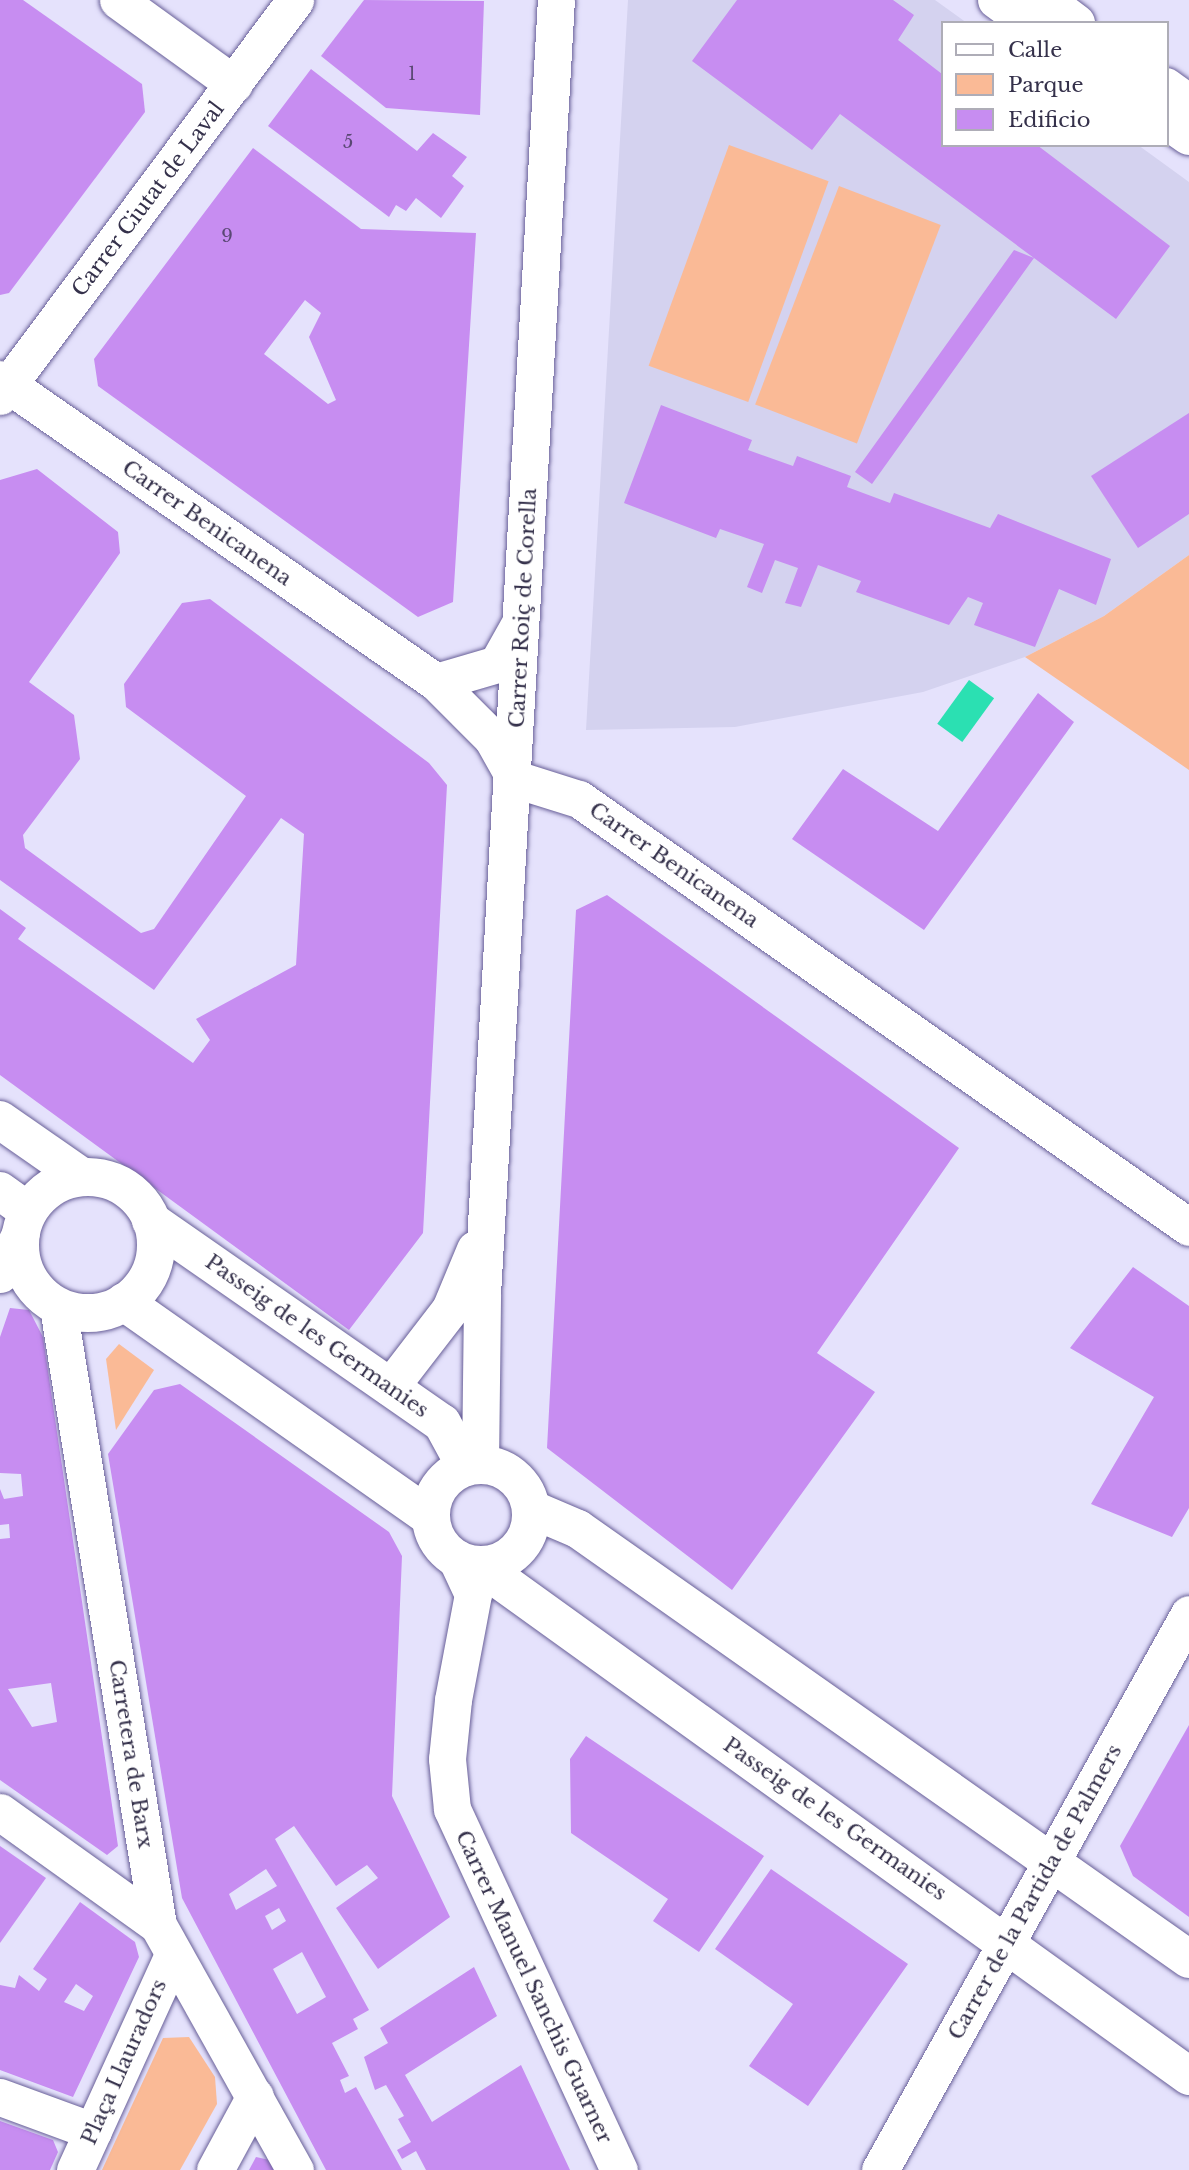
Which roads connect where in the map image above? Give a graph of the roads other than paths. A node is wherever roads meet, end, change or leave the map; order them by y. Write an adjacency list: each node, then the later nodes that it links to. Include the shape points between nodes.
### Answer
1 (118, 0): 8 (street)
2 (295, 0): 8 (street, Carrer Ciutat de Laval)
3 (555, 0): 14 (street, Carrer Roiç de Corella)
4 (997, 0): 6 (street)
5 (1045, 0): 7 (street)
6 (1026, 21)
7 (1073, 21)
8 (234, 84): 13 (street, Carrer Ciutat de Laval)
9 (1168, 88): 10 (street)
10 (1189, 104)
11 (1168, 121): 12 (street)
12 (1189, 136)
13 (3, 387): 15 (street, Carrer Benicanena)
14 (521, 622): 15 (street, via 497,664); 16 (street, Carrer Roiç de Corella)
15 (436, 682): 16 (street, Carrer Benicanena, via 492,738)
16 (515, 779): 20 (street, Carrer Roiç de Corella); 22 (street, Carrer Benicanena, via 579,799)
17 (0, 1120): 18 (street)
18 (82, 1177): 19 (street, via 60,1183); 21 (street, via 124,1188)
19 (16, 1211): 23 (street); 25 (street, via 26,1276)
20 (489, 1215): 26 (street, Carrer Roiç de Corella, via 450,1309); 27 (street, Carrer Roiç de Corella)
21 (151, 1221): 24 (street, via 150,1272); 26 (street, Passeig de les Germanies)
22 (1189, 1227)
23 (0, 1274)
24 (124, 1302): 25 (street, via 103,1312); 29 (street)
25 (58, 1307): 34 (street, Carretera de Barx)
26 (390, 1387): 27 (street, Passeig de les Germanies, via 442,1423)
27 (473, 1466): 28 (street, via 520,1482); 29 (street, via 438,1488)
28 (531, 1509): 30 (street, via 527,1533 514,1553); 33 (street, via 578,1529)
29 (431, 1517): 30 (street, Passeig de les Germanies, via 438,1541)
30 (468, 1561): 35 (street, Passeig de les Germanies); 44 (street, Carrer Manuel Sanchis Guarner, via 473,1594 450,1723 452,1809)
31 (1189, 1614): 33 (street, Carrer de la Partida de Palmers)
32 (0, 1812): 34 (street)
33 (1053, 1861): 35 (street, Carrer de la Partida de Palmers); 36 (street)
34 (165, 1940): 39 (street, Carretera de Barx); 40 (street, Plaça Llauradors)
35 (1007, 1941): 37 (street, Passeig de les Germanies); 45 (street, Carrer de la Partida de Palmers)
36 (1189, 1959)
37 (1189, 2076)
38 (0, 2096): 40 (street)
39 (255, 2096): 42 (street); 43 (street, Carretera de Barx)
40 (93, 2131): 41 (street, Plaça Llauradors)
41 (75, 2170)
42 (215, 2170)
43 (295, 2170)
44 (619, 2170)
45 (880, 2170)

